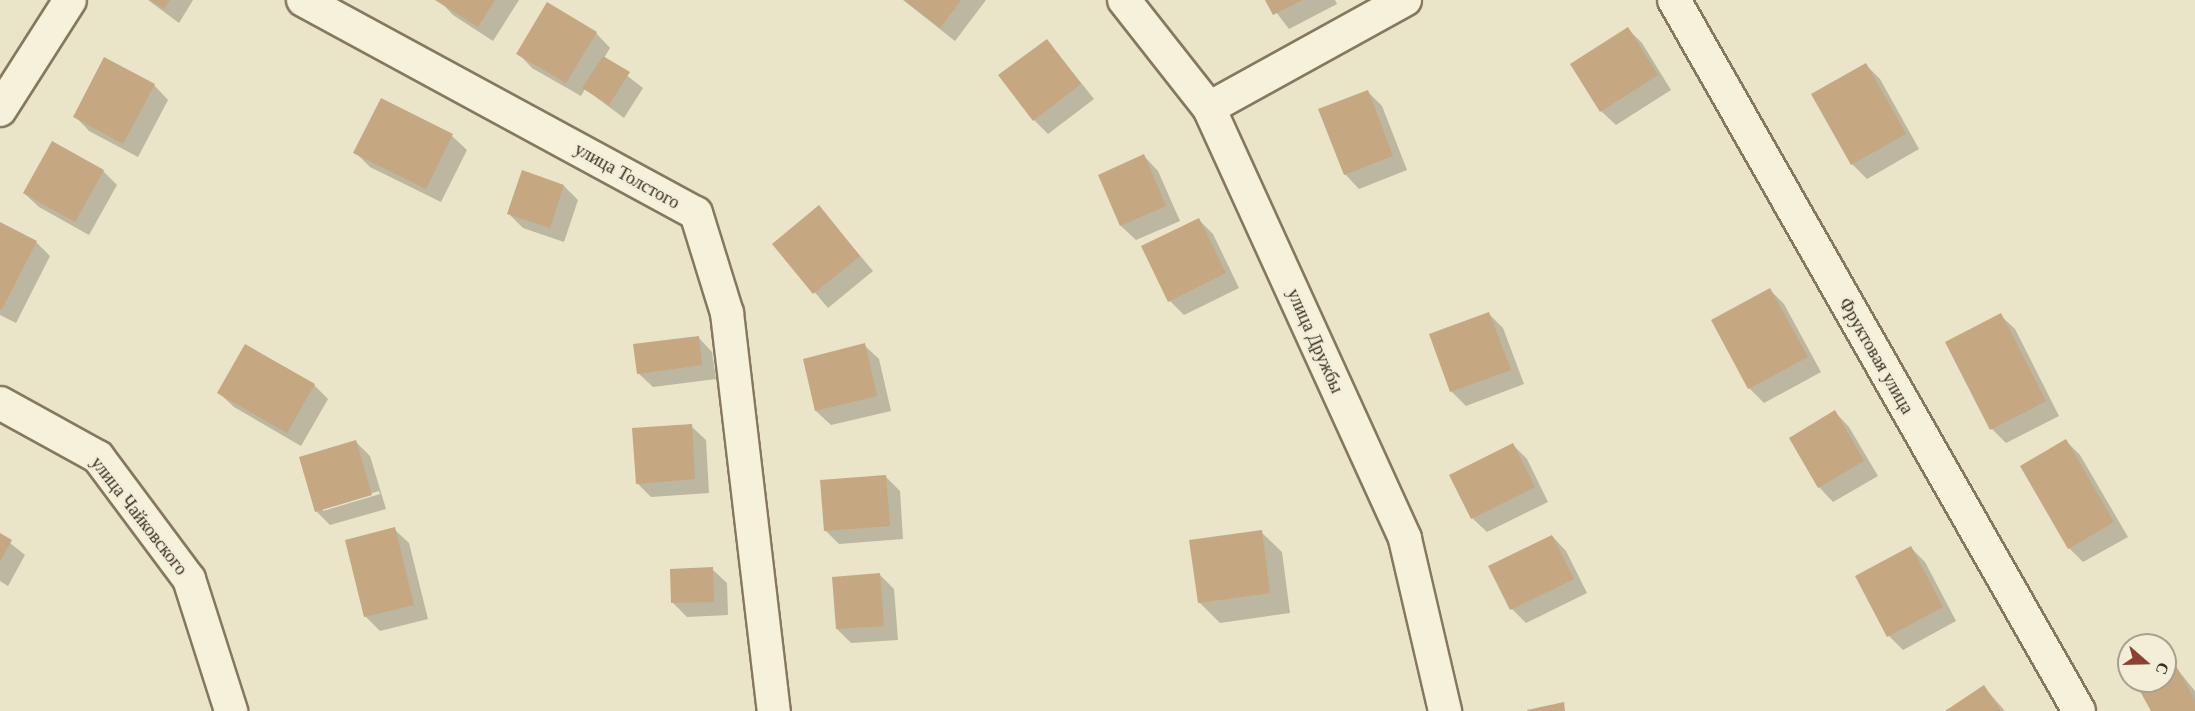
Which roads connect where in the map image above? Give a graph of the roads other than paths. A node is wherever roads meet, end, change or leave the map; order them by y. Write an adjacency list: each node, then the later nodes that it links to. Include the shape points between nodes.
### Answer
1 (70, 0): 7 (street)
2 (303, 0): 10 (street, улица Толстого, via 696,213 727,313)
3 (1124, 0): 6 (street, улица Дружбы)
4 (1405, 0): 6 (street)
5 (1674, 0): 12 (street, Фруктовая улица)
6 (1209, 108): 11 (street, улица Дружбы, via 1405,539)
7 (0, 110)
8 (0, 403): 9 (street, улица Чайковского, via 98,457 182,569 189,579)
9 (231, 711)
10 (774, 711)
11 (1445, 711)
12 (2079, 711)

